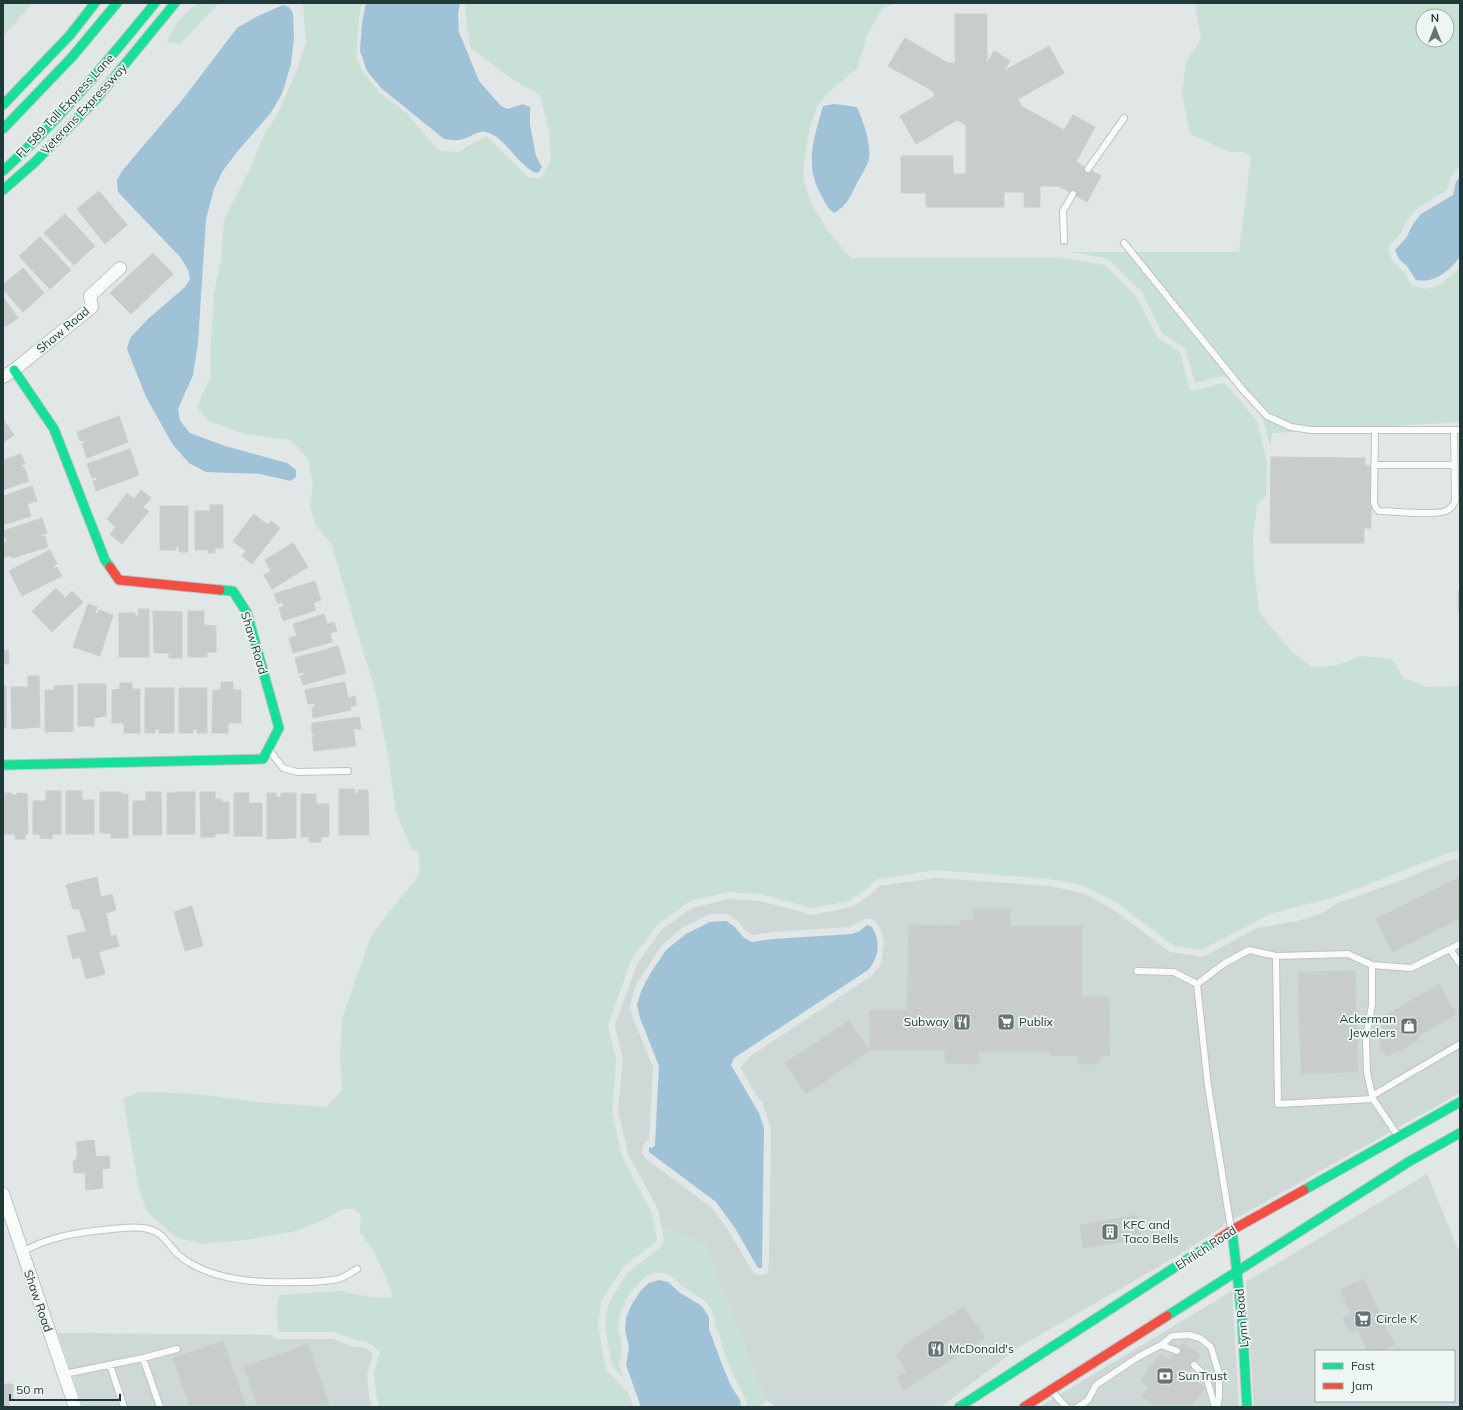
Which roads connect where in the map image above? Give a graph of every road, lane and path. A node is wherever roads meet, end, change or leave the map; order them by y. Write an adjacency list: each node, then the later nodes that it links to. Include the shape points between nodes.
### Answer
1 (95, 3): 5 (main road, via 70,36)
2 (117, 3): 7 (main road, via 72,57)
3 (155, 3): 9 (main road, FL 589 Toll Express Lane, via 90,82)
4 (175, 3): 10 (main road, Veterans Expressway, via 98,97 34,163)
5 (3, 105)
6 (1124, 118): 8 (lane)
7 (3, 129)
8 (1088, 169)
9 (3, 171)
10 (3, 190)
11 (1073, 194): 12 (lane, via 1064,211)
12 (1064, 241)
13 (1124, 243): 17 (lane, via 1267,416 1291,427 1311,430)
14 (120, 268): 15 (street, Shaw Road, via 90,296 92,307)
15 (14, 370): 16 (street, Shaw Road); 21 (main road, Shaw Road, via 54,429 105,560 119,580 233,591 247,613 279,728)
16 (3, 377)
17 (1375, 430): 18 (lane); 19 (lane)
18 (1457, 430): 20 (lane)
19 (1374, 465): 20 (lane); 20 (lane, via 1376,508 1435,513 1452,508)
20 (1454, 465)
21 (268, 748): 22 (main road, Shaw Road, via 263,759); 23 (lane, via 282,768 297,772)
22 (3, 765)
23 (348, 771)
24 (1460, 944): 25 (lane)
25 (1450, 949): 27 (lane); 28 (lane, via 1411,968)
26 (1276, 956): 28 (lane, via 1348,954); 30 (lane, via 1250,950 1225,963); 32 (lane, via 1278,1104)
27 (1460, 964)
28 (1372, 965): 32 (lane, via 1372,1005 1366,1037 1367,1073)
29 (1137, 971): 30 (lane, via 1174,972)
30 (1197, 984): 37 (lane, via 1208,1086)
31 (1460, 1044): 32 (lane)
32 (1373, 1097): 35 (lane)
33 (1460, 1102): 35 (main road, Ehrlich Road)
34 (1460, 1133): 40 (main road, via 1410,1161)
35 (1398, 1136): 37 (main road, Ehrlich Road)
36 (3, 1194): 38 (street, Shaw Road)
37 (1232, 1230): 40 (main road, Lynn Road); 53 (main road, Ehrlich Road)
38 (22, 1252): 39 (lane, via 35,1244 70,1234 135,1227 150,1229 159,1234 191,1264 211,1273 239,1280 324,1282 340,1279); 47 (street, Shaw Road)
39 (357, 1269)
40 (1237, 1271): 48 (main road); 57 (main road, Lynn Road, via 1243,1323)
41 (1161, 1346): 43 (lane); 49 (lane, via 1138,1357 1096,1386); 56 (lane, via 1172,1336 1189,1335 1200,1338 1210,1347 1219,1374 1219,1397)
42 (177, 1349): 44 (lane)
43 (1177, 1351)
44 (143, 1358): 45 (lane); 52 (lane)
45 (110, 1365): 47 (lane); 51 (lane)
46 (1194, 1366): 56 (lane, via 1206,1376)
47 (64, 1374): 50 (street, Shaw Road)
48 (1051, 1390): 54 (main road); 55 (lane)
49 (1083, 1406)
50 (75, 1407)
51 (124, 1407)
52 (160, 1407)
53 (960, 1407)
54 (1024, 1407)
55 (1066, 1407)
56 (1216, 1407)
57 (1247, 1407)

